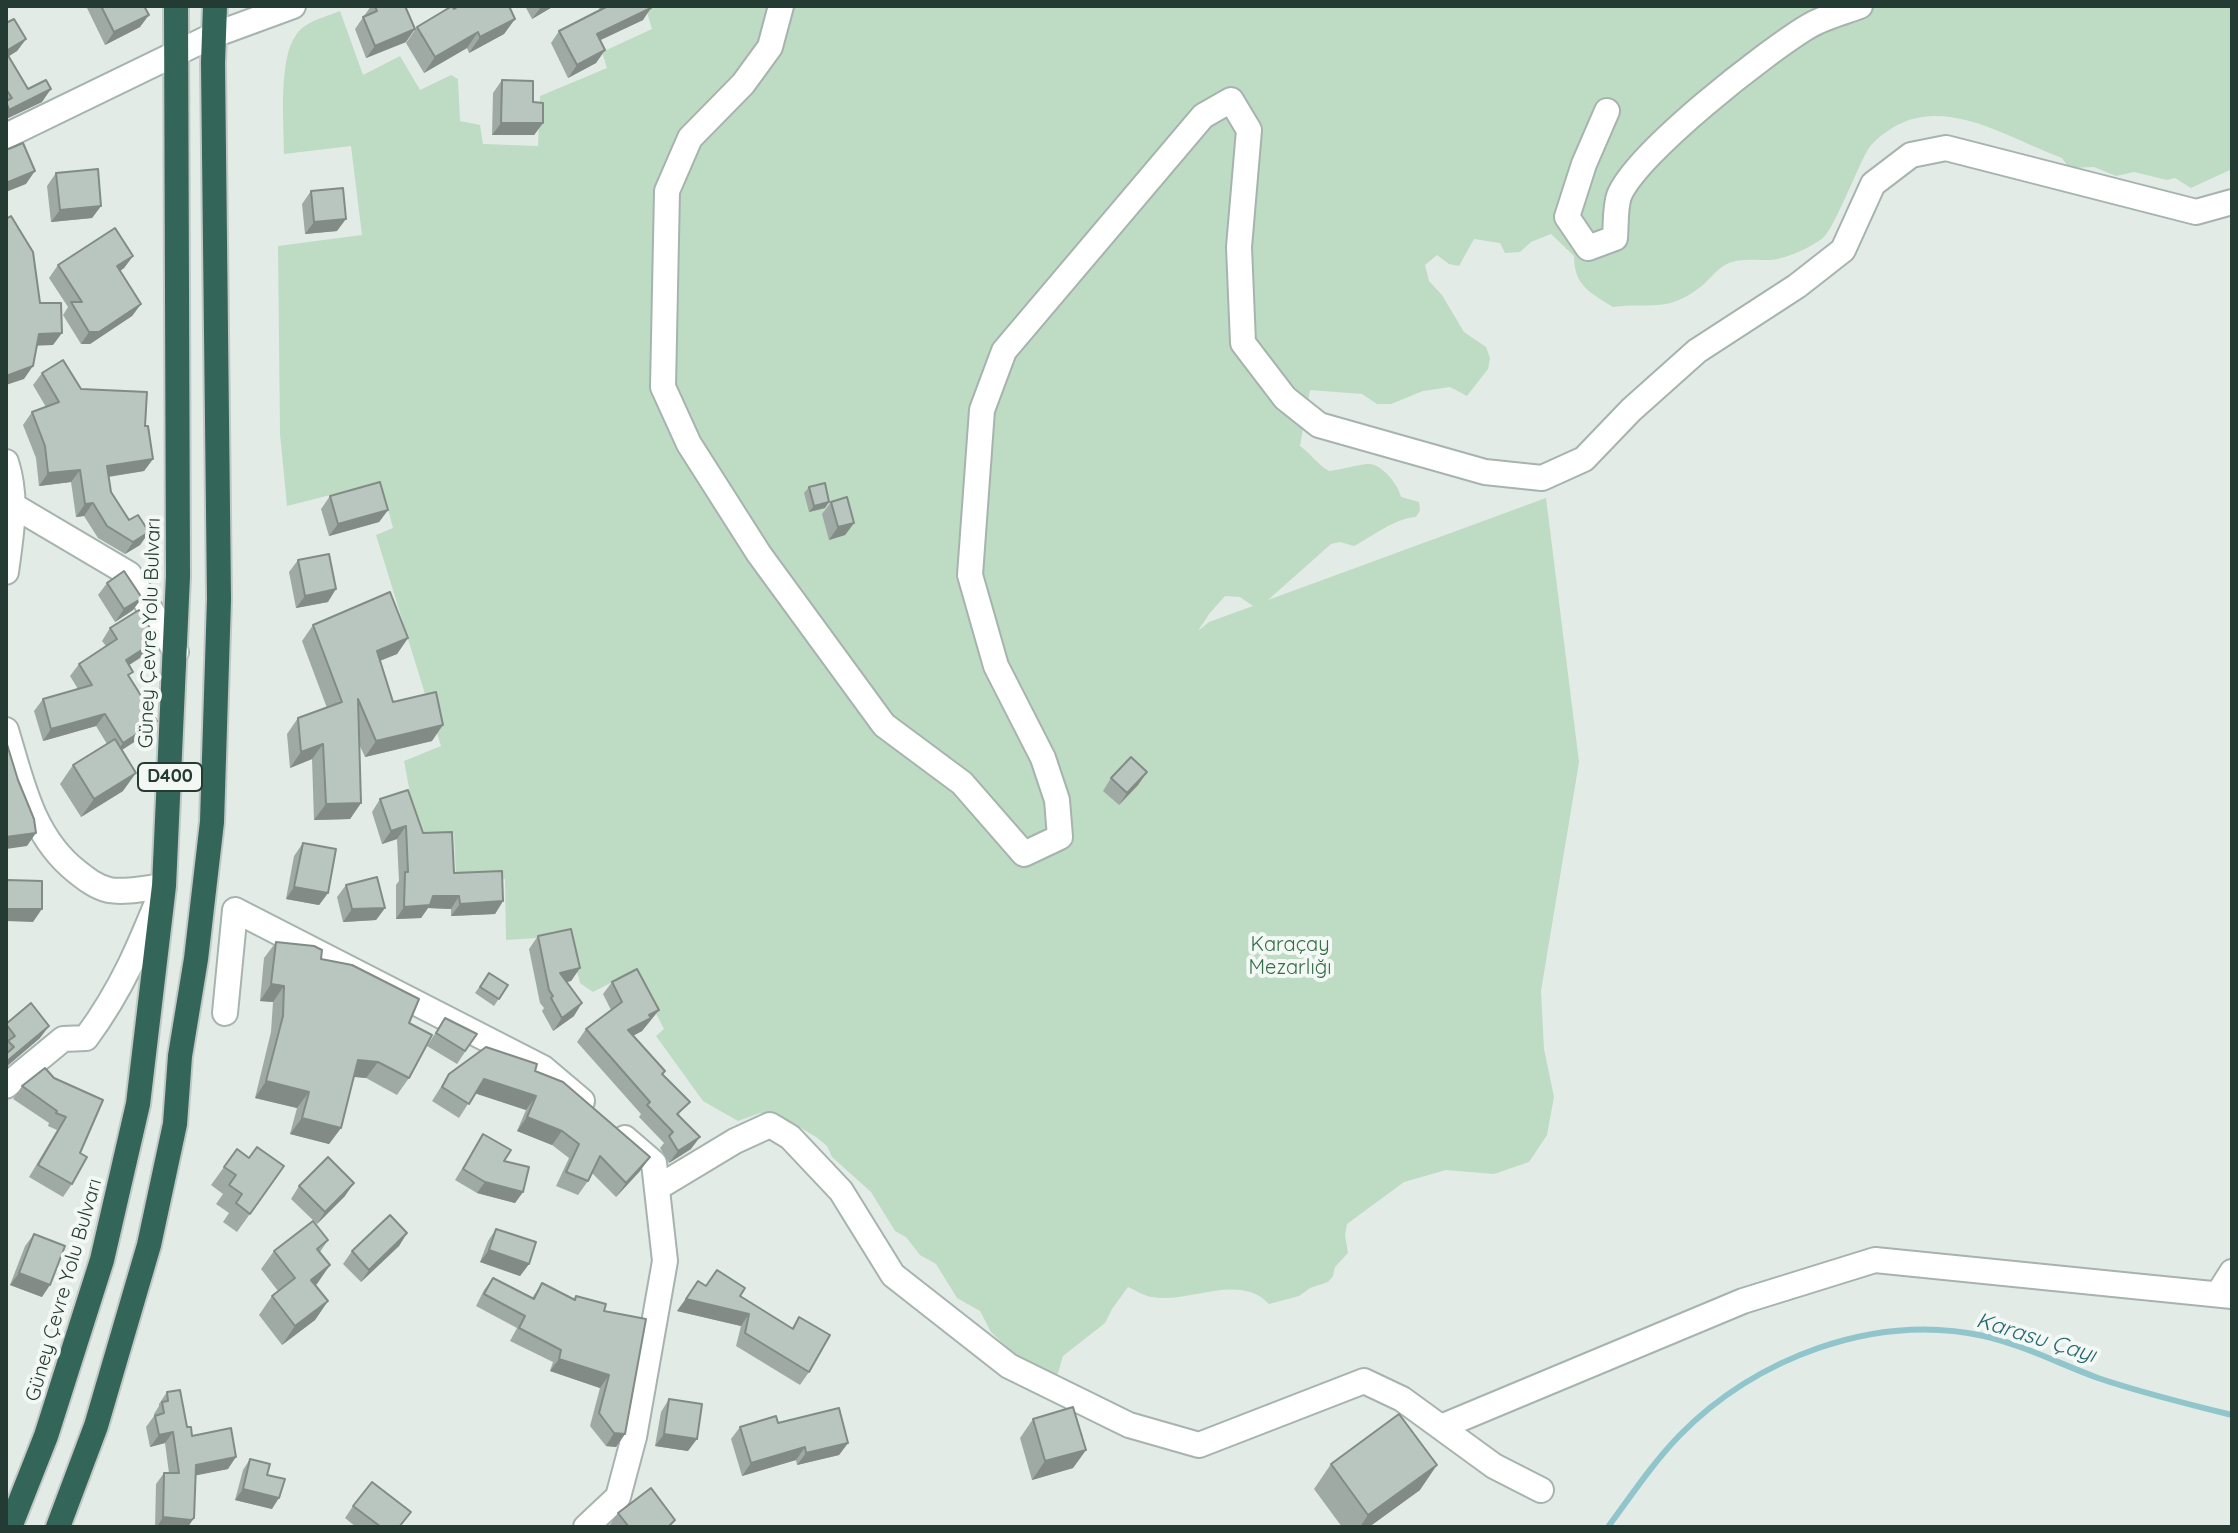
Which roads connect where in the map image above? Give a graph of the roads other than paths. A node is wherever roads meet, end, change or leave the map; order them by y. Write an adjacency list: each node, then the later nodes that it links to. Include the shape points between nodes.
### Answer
1 (176, 6): 7 (highway, Güney Çevre Yolu Bulvarı / D400)
2 (215, 6): 6 (highway, D400)
3 (293, 6): 6 (street)
4 (781, 6): 10 (street, via 770,47 743,84 690,138 667,191 663,387 689,444 759,554 884,725 962,783 1024,854 1060,837 1057,800 1043,758 996,666 970,575 982,410 1004,351 1203,116 1231,100 1249,130 1239,247 1243,343 1285,398 1319,425 1485,472 1542,478 1584,459 1697,351 1843,250 1873,184 1911,155 1946,148 2196,212)
5 (1860, 6): 8 (street, via 1811,25 1698,111 1638,167 1619,197 1615,238 1588,248 1567,217)
6 (214, 35): 7 (street); 25 (highway, D400, via 219,599 212,822 175,1124 149,1245 96,1426)
7 (177, 55): 9 (street); 14 (highway, Güney Çevre Yolu Bulvarı / D400)
8 (1607, 111)
9 (6, 136)
10 (2232, 202)
11 (6, 462): 12 (street)
12 (14, 506): 13 (street); 14 (street, via 129,574)
13 (6, 572)
14 (176, 652): 16 (highway, Güney Çevre Yolu Bulvarı / D400)
15 (6, 730): 16 (street, via 41,834 65,862 110,891)
16 (164, 886): 18 (street, via 130,968 86,1038 63,1039); 24 (highway, Güney Çevre Yolu Bulvarı / D400, via 138,1104 102,1260 46,1436)
17 (225, 1013): 19 (street, via 235,910 543,1068 654,1163)
18 (6, 1086)
19 (657, 1188): 22 (street, via 770,1125 790,1137 841,1191 893,1275 1009,1366 1129,1425 1199,1445 1364,1381 1402,1399); 26 (street, via 665,1261 634,1437 618,1497)
20 (2232, 1272): 21 (street)
21 (2225, 1295): 22 (street, via 1875,1260 1743,1301)
22 (1441, 1427): 23 (street, via 1494,1466)
23 (1541, 1490)
24 (10, 1527)
25 (58, 1527)
26 (586, 1527)

